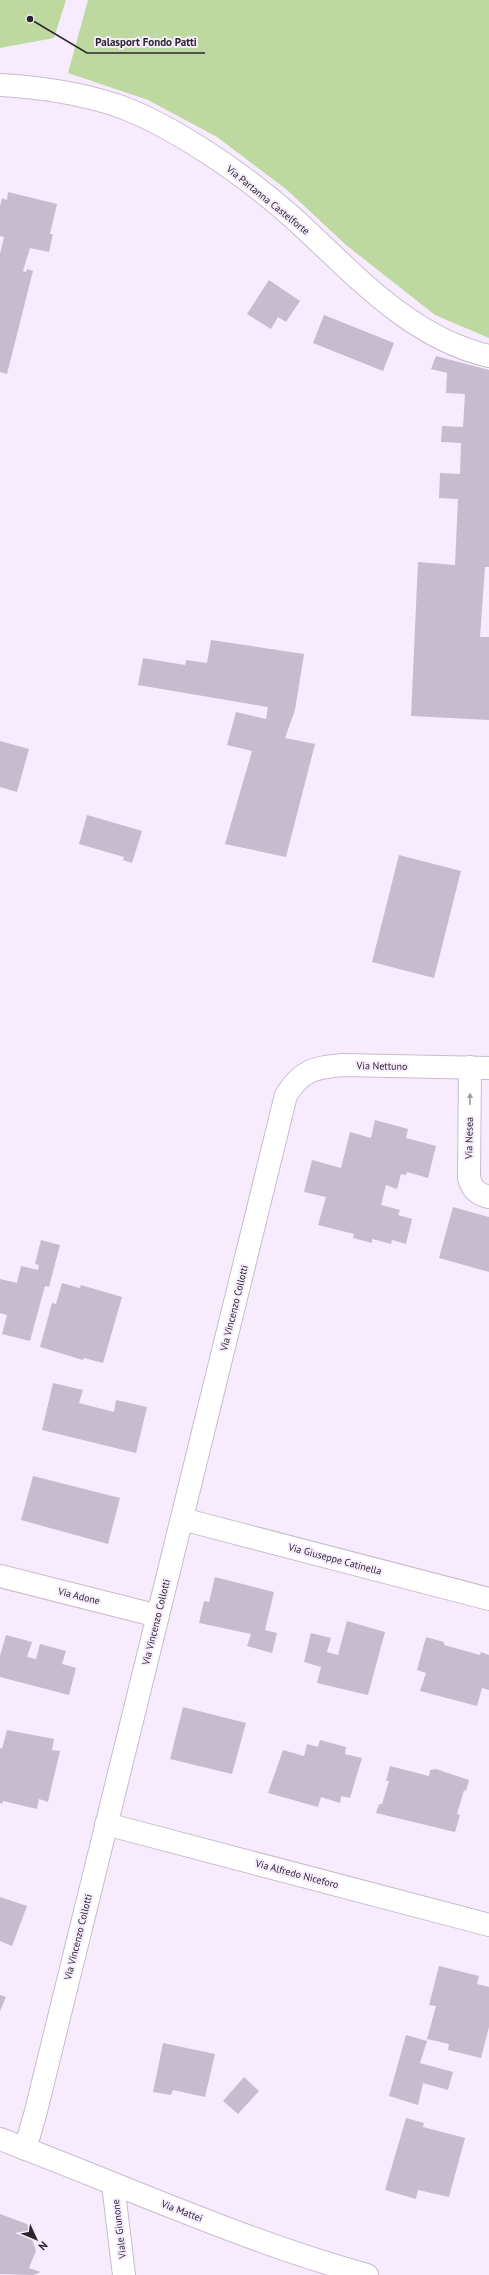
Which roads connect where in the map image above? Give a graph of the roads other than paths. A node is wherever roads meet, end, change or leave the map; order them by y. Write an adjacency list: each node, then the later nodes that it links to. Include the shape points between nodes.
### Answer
1 (0, 85): 2 (street, Via Partanna Castelforte, via 39,87 78,95 117,106 155,123 200,148 247,181 403,316 439,338)
2 (489, 356)
3 (480, 1067): 4 (street, Via Nettuno, via 320,1067 307,1071 295,1081); 5 (street, Via Nesea, one-way to 3, via 480,1195 468,1178)
4 (286, 1095): 6 (street, Via Vincenzo Collotti)
5 (489, 1197)
6 (182, 1519): 8 (street, Via Giuseppe Catinella); 9 (street, Via Vincenzo Collotti)
7 (0, 1576): 9 (street, Via Adone)
8 (489, 1599)
9 (158, 1616): 10 (street, Via Vincenzo Collotti)
10 (106, 1824): 11 (street, Via Alfredo Niceforo); 13 (street, Via Vincenzo Collotti)
11 (489, 1925)
12 (0, 2139): 13 (street, Via Mattei)
13 (25, 2149): 14 (street, Via Mattei)
14 (113, 2184): 15 (street, Viale Giunone); 16 (street, Via Mattei, via 248,2236)
15 (124, 2275)
16 (367, 2275)

